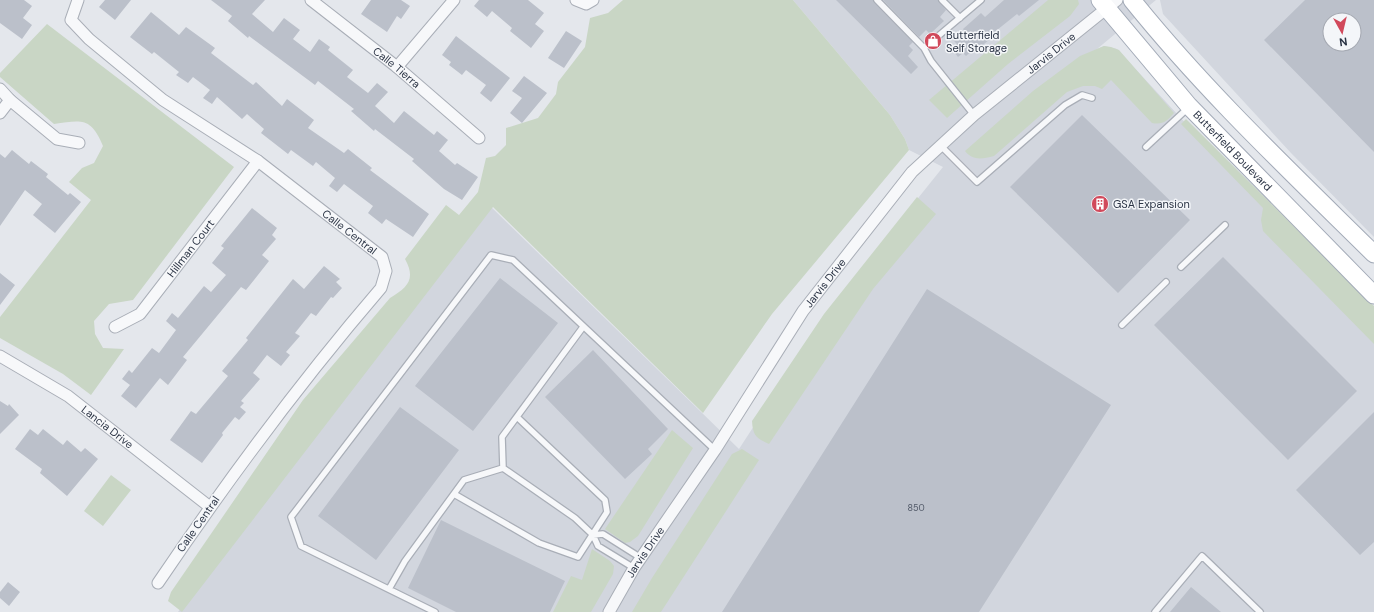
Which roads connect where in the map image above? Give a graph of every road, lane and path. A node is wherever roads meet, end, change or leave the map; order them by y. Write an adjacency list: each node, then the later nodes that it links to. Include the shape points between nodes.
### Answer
1 (78, 0): 24 (street, Calle Central, via 71,20 89,39 163,100)
2 (311, 0): 13 (street, Calle Tierra)
3 (454, 0): 13 (street)
4 (576, 0): 5 (street, via 586,4)
5 (593, 0)
6 (877, 0): 12 (lane)
7 (942, 0): 11 (lane)
8 (981, 0): 11 (lane)
9 (1132, 0): 26 (main road, via 1196,76)
10 (1107, 3): 17 (main road, Butterfield Boulevard); 19 (street, Jarvis Drive)
11 (960, 18): 12 (lane)
12 (924, 48): 19 (lane, via 931,61)
13 (397, 67): 20 (street, Calle Tierra)
14 (0, 89): 16 (street)
15 (1092, 98): 22 (lane, via 1082,95 1065,105 977,182)
16 (10, 100): 18 (street); 21 (street, via 57,138)
17 (1189, 106): 23 (lane); 29 (main road, Butterfield Boulevard)
18 (0, 113)
19 (974, 115): 22 (street, Jarvis Drive)
20 (479, 138)
21 (79, 144)
22 (941, 146): 35 (street, Jarvis Drive, via 912,172 803,311)
23 (1146, 147)
24 (258, 161): 31 (street, Hillman Court, via 140,314); 38 (street, Calle Central, via 382,257 386,271 381,288)
25 (1225, 225): 27 (lane)
26 (1374, 254)
27 (1181, 267)
28 (1166, 282): 30 (lane)
29 (1374, 295)
30 (1122, 325)
31 (115, 327)
32 (583, 327): 34 (lane); 35 (lane); 43 (lane, via 513,260 491,255 291,517 301,546)
33 (0, 356): 38 (street, Lancia Drive, via 68,396)
34 (517, 417): 36 (lane, via 502,437); 39 (lane, via 605,500 606,512)
35 (715, 450): 40 (street, Jarvis Drive)
36 (503, 468): 37 (lane, via 464,480); 39 (lane, via 575,518)
37 (454, 494): 39 (lane, via 539,543 578,557); 43 (lane, via 405,561)
38 (210, 507): 42 (street, Calle Central)
39 (593, 535): 40 (lane, via 604,534); 41 (lane, via 598,546)
40 (641, 558): 41 (street, Jarvis Drive)
41 (634, 568): 45 (street, Jarvis Drive)
42 (158, 583)
43 (389, 589): 44 (lane)
44 (435, 612)
45 (608, 612)
46 (1156, 612): 47 (lane, via 1202,556)
47 (1260, 612)

